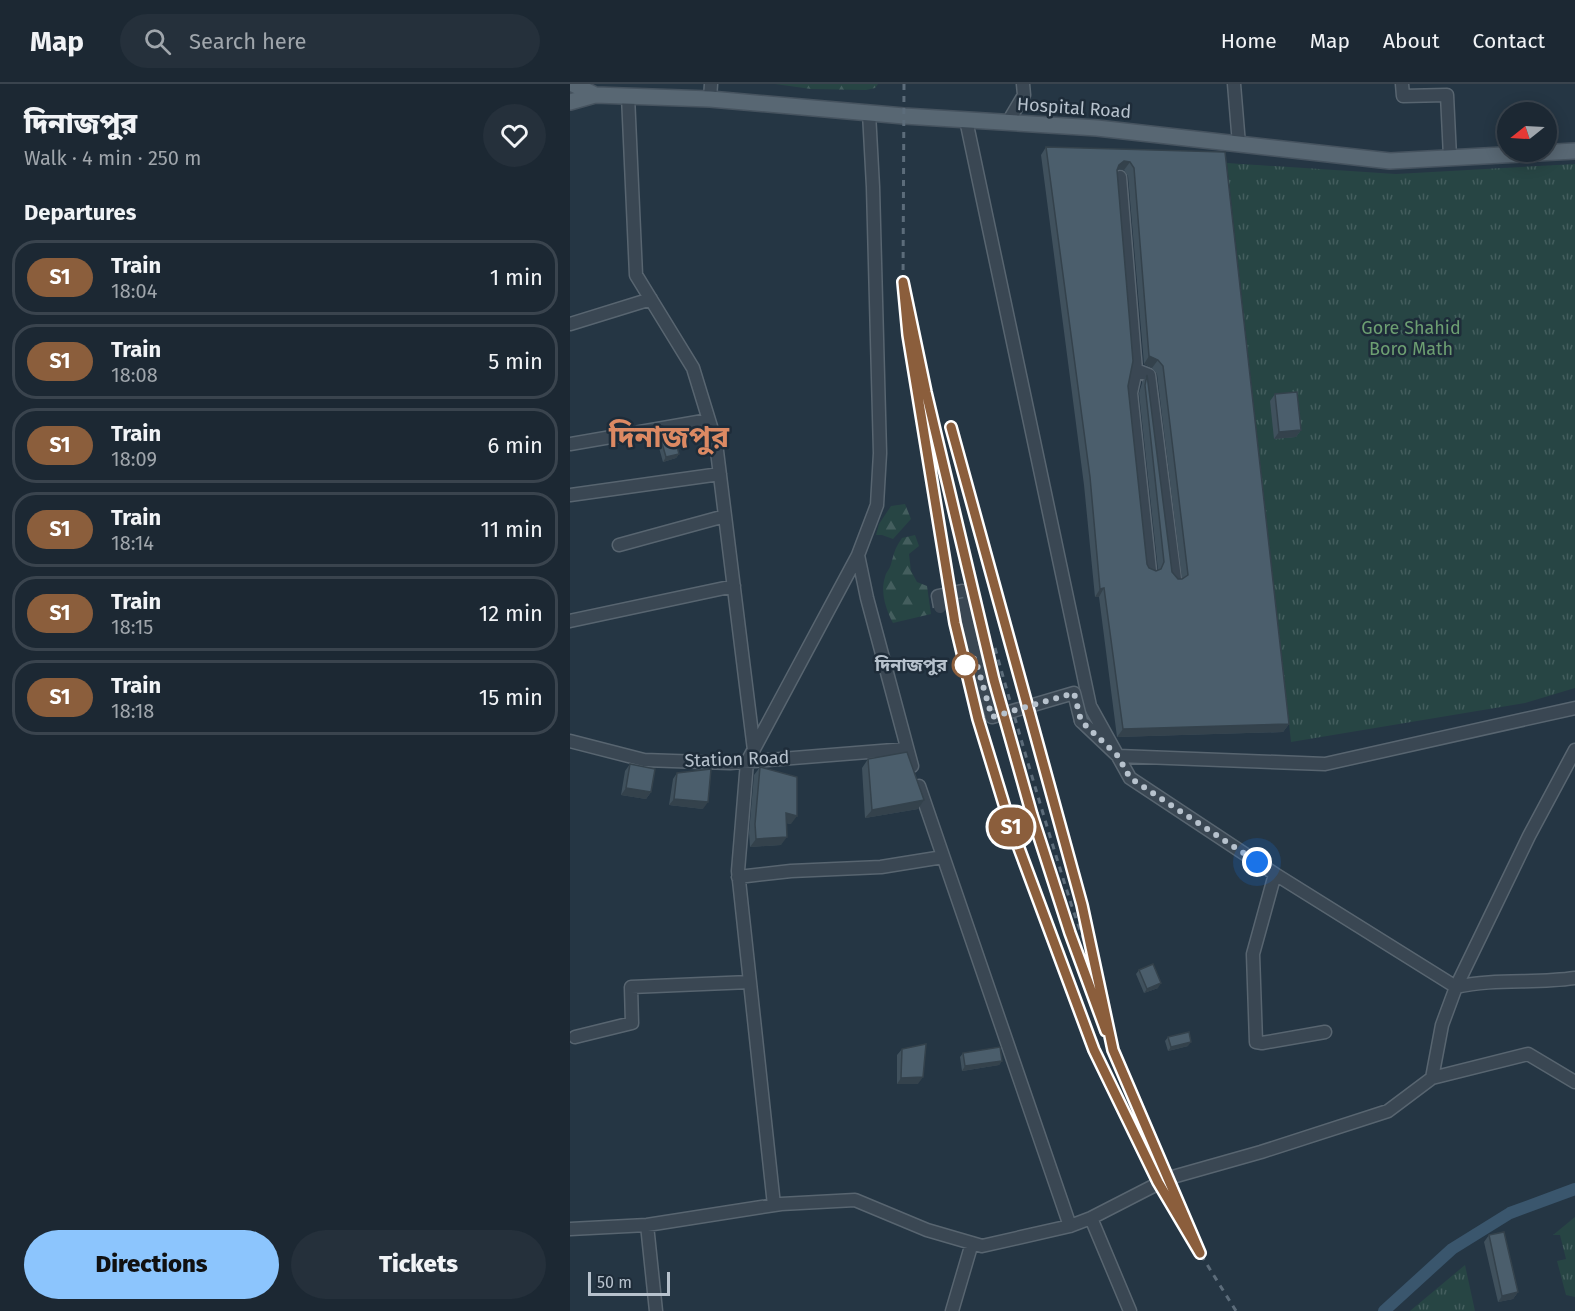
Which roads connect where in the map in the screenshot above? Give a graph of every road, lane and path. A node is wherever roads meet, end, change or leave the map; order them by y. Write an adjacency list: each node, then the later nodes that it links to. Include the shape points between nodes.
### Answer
1 (573, 84): 6 (main road)
2 (1023, 84): 11 (street, via 1024,95)
3 (1234, 84): 12 (street)
4 (1402, 84): 14 (street, via 1403,96 1447,95)
5 (711, 92): 7 (main road, Hospital Road); 9 (main road, Hospital Road)
6 (596, 96): 7 (main road, Hospital Road); 8 (main road, Hospital Road)
7 (628, 96): 16 (street, via 636,275)
8 (570, 102)
9 (869, 113): 10 (main road, Hospital Road); 27 (street, via 880,453 877,505)
10 (966, 120): 11 (main road, Hospital Road); 38 (street, via 1090,706)
11 (1008, 122): 12 (main road, Hospital Road)
12 (1239, 144): 14 (main road, Hospital Road, via 1390,161)
13 (1575, 151): 14 (main road, Hospital Road)
14 (1450, 157)
15 (1120, 177): 18 (street)
16 (651, 299): 17 (street); 19 (street, via 693,368)
17 (570, 324)
18 (1136, 370): 22 (street, via 1131,393); 24 (street, via 1149,375)
19 (709, 420): 20 (street); 21 (street)
20 (570, 444)
21 (720, 474): 23 (street); 25 (street)
22 (1140, 482): 24 (street); 28 (street)
23 (570, 495)
24 (1164, 497): 29 (street)
25 (725, 516): 26 (street); 30 (street)
26 (619, 545)
27 (858, 555): 35 (street); 36 (street)
28 (1150, 572)
29 (1175, 579)
30 (734, 586): 32 (street); 36 (street)
31 (940, 607): 38 (street, bridge, via 938,597 962,591 992,717 1074,693 1081,721)
32 (570, 621)
33 (1575, 708): 38 (street, via 1325,764)
34 (570, 741): 39 (street, Station Road, via 644,760)
35 (906, 749): 39 (street, Station Road); 40 (street)
36 (754, 750): 39 (street)
37 (1575, 750): 45 (street)
38 (1118, 756): 41 (street, via 1130,778)
39 (747, 762): 42 (street)
40 (943, 856): 42 (street, via 881,867); 53 (street)
41 (1275, 874): 45 (street); 46 (street, via 1253,954 1256,1042)
42 (738, 877): 44 (street)
43 (1575, 978): 45 (street, via 1480,982)
44 (750, 982): 47 (street, via 631,987 632,1023); 50 (street)
45 (1456, 987): 48 (street, via 1442,1025)
46 (1325, 1032)
47 (575, 1037)
48 (1432, 1078): 49 (street, via 1528,1054); 51 (street, via 1388,1111 1169,1178)
49 (1575, 1082)
50 (774, 1205): 52 (street); 55 (street, via 855,1200 927,1230)
51 (1091, 1218): 53 (street); 58 (street)
52 (648, 1225): 54 (street); 56 (street)
53 (1070, 1226): 55 (street, via 982,1246)
54 (570, 1229)
55 (972, 1243): 57 (street)
56 (656, 1311)
57 (952, 1311)
58 (1130, 1311)

